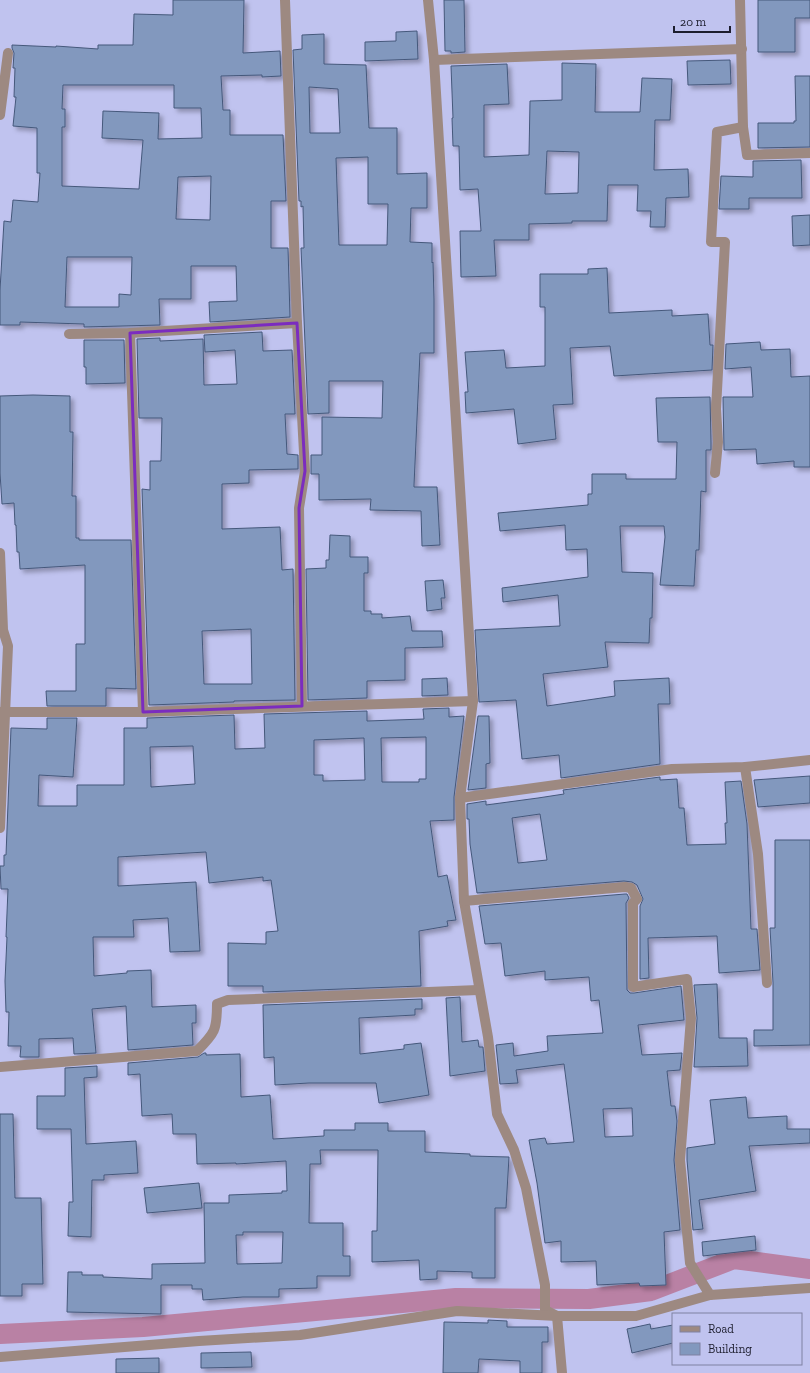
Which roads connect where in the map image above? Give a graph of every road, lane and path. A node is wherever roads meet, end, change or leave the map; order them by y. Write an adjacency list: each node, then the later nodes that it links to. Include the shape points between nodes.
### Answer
1 (285, 0): 10 (street)
2 (428, 0): 6 (street)
3 (740, 0): 4 (street)
4 (742, 49): 6 (street); 8 (street)
5 (8, 53): 7 (street)
6 (434, 60): 15 (street)
7 (0, 115)
8 (743, 127): 9 (street, via 747,155); 13 (street, via 717,132 711,242 725,242 716,409 718,442)
9 (810, 153)
10 (297, 323): 11 (street); 16 (street, via 304,471 299,508)
11 (130, 333): 12 (street); 18 (street)
12 (69, 334)
13 (714, 473)
14 (0, 553): 17 (street, via 3,630 8,646)
15 (473, 701): 16 (street); 21 (street)
16 (302, 706): 18 (street)
17 (2, 712): 18 (street); 22 (street)
18 (144, 712)
19 (810, 760): 20 (street)
20 (745, 767): 21 (street, via 672,769); 24 (street, via 758,854)
21 (460, 798): 23 (street)
22 (0, 828)
23 (464, 901): 25 (street); 28 (street, via 617,888 630,888 637,899 633,903 633,987 686,980 691,1018 680,1160 690,1263)
24 (767, 983)
25 (478, 990): 26 (street, via 228,1000 217,1004 217,1024 212,1036 197,1051); 29 (street, via 488,1037 498,1114 514,1150 526,1188 545,1285 545,1310)
26 (0, 1067)
27 (810, 1288): 28 (street)
28 (710, 1295): 29 (street, via 636,1316)
29 (557, 1316): 30 (street, via 457,1311 300,1335); 31 (street)
30 (0, 1357)
31 (562, 1373)

